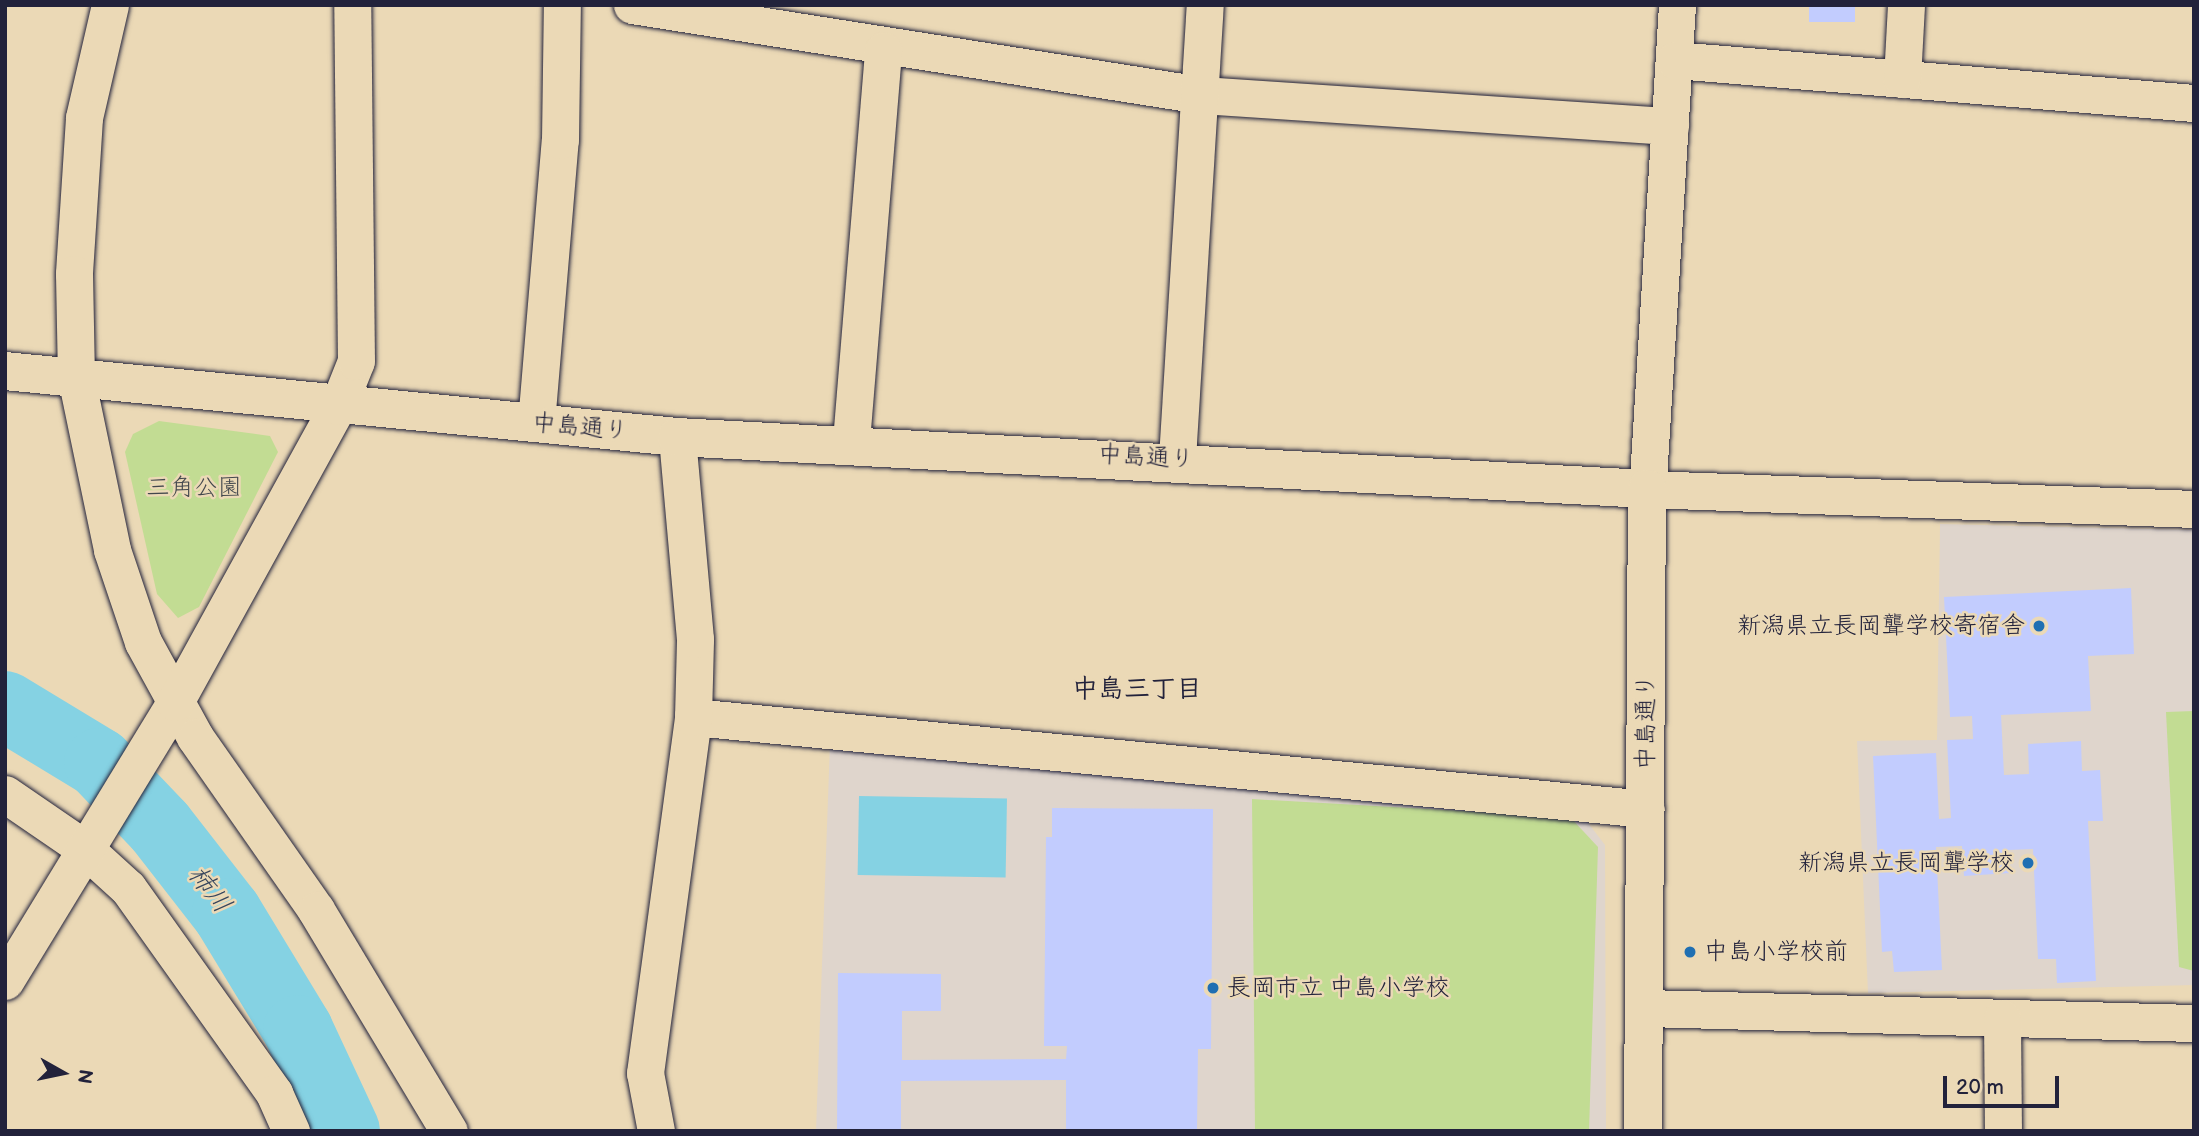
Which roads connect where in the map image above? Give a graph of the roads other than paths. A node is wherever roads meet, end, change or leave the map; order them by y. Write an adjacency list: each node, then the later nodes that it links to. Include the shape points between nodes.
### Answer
1 (110, 5): 16 (street, via 84,118 75,198)
2 (352, 5): 17 (street, via 356,361)
3 (562, 5): 18 (street, via 560,140)
4 (632, 5): 8 (street)
5 (1205, 5): 12 (street)
6 (1677, 5): 10 (street)
7 (1906, 5): 11 (street)
8 (736, 15): 9 (street)
9 (883, 50): 12 (street); 20 (street)
10 (1675, 60): 11 (street); 14 (street)
11 (1902, 79): 13 (street)
12 (1201, 95): 14 (street); 21 (street)
13 (2194, 103)
14 (1670, 126): 22 (street)
15 (5, 371): 16 (street, 中島通り)
16 (76, 377): 17 (street, 中島通り); 24 (street, via 112,550 143,642)
17 (338, 406): 18 (street, 中島通り); 24 (street)
18 (536, 423): 19 (street, 中島通り)
19 (677, 436): 20 (street, 中島通り); 25 (street, via 695,639)
20 (851, 441): 21 (street, 中島通り)
21 (1177, 459): 22 (street, 中島通り)
22 (1647, 489): 23 (street); 27 (street, 中島通り)
23 (2194, 509)
24 (176, 702): 28 (street); 34 (street, via 316,910)
25 (693, 717): 27 (street); 35 (street, via 645,1073)
26 (5, 794): 28 (street)
27 (1646, 808): 30 (street, 中島通り)
28 (89, 840): 29 (street); 33 (street, via 274,1093)
29 (5, 981)
30 (1646, 1008): 31 (street); 36 (street, 中島通り)
31 (2002, 1018): 32 (street); 37 (street)
32 (2194, 1023)
33 (291, 1131)
34 (449, 1131)
35 (656, 1131)
36 (1643, 1131)
37 (2003, 1131)

